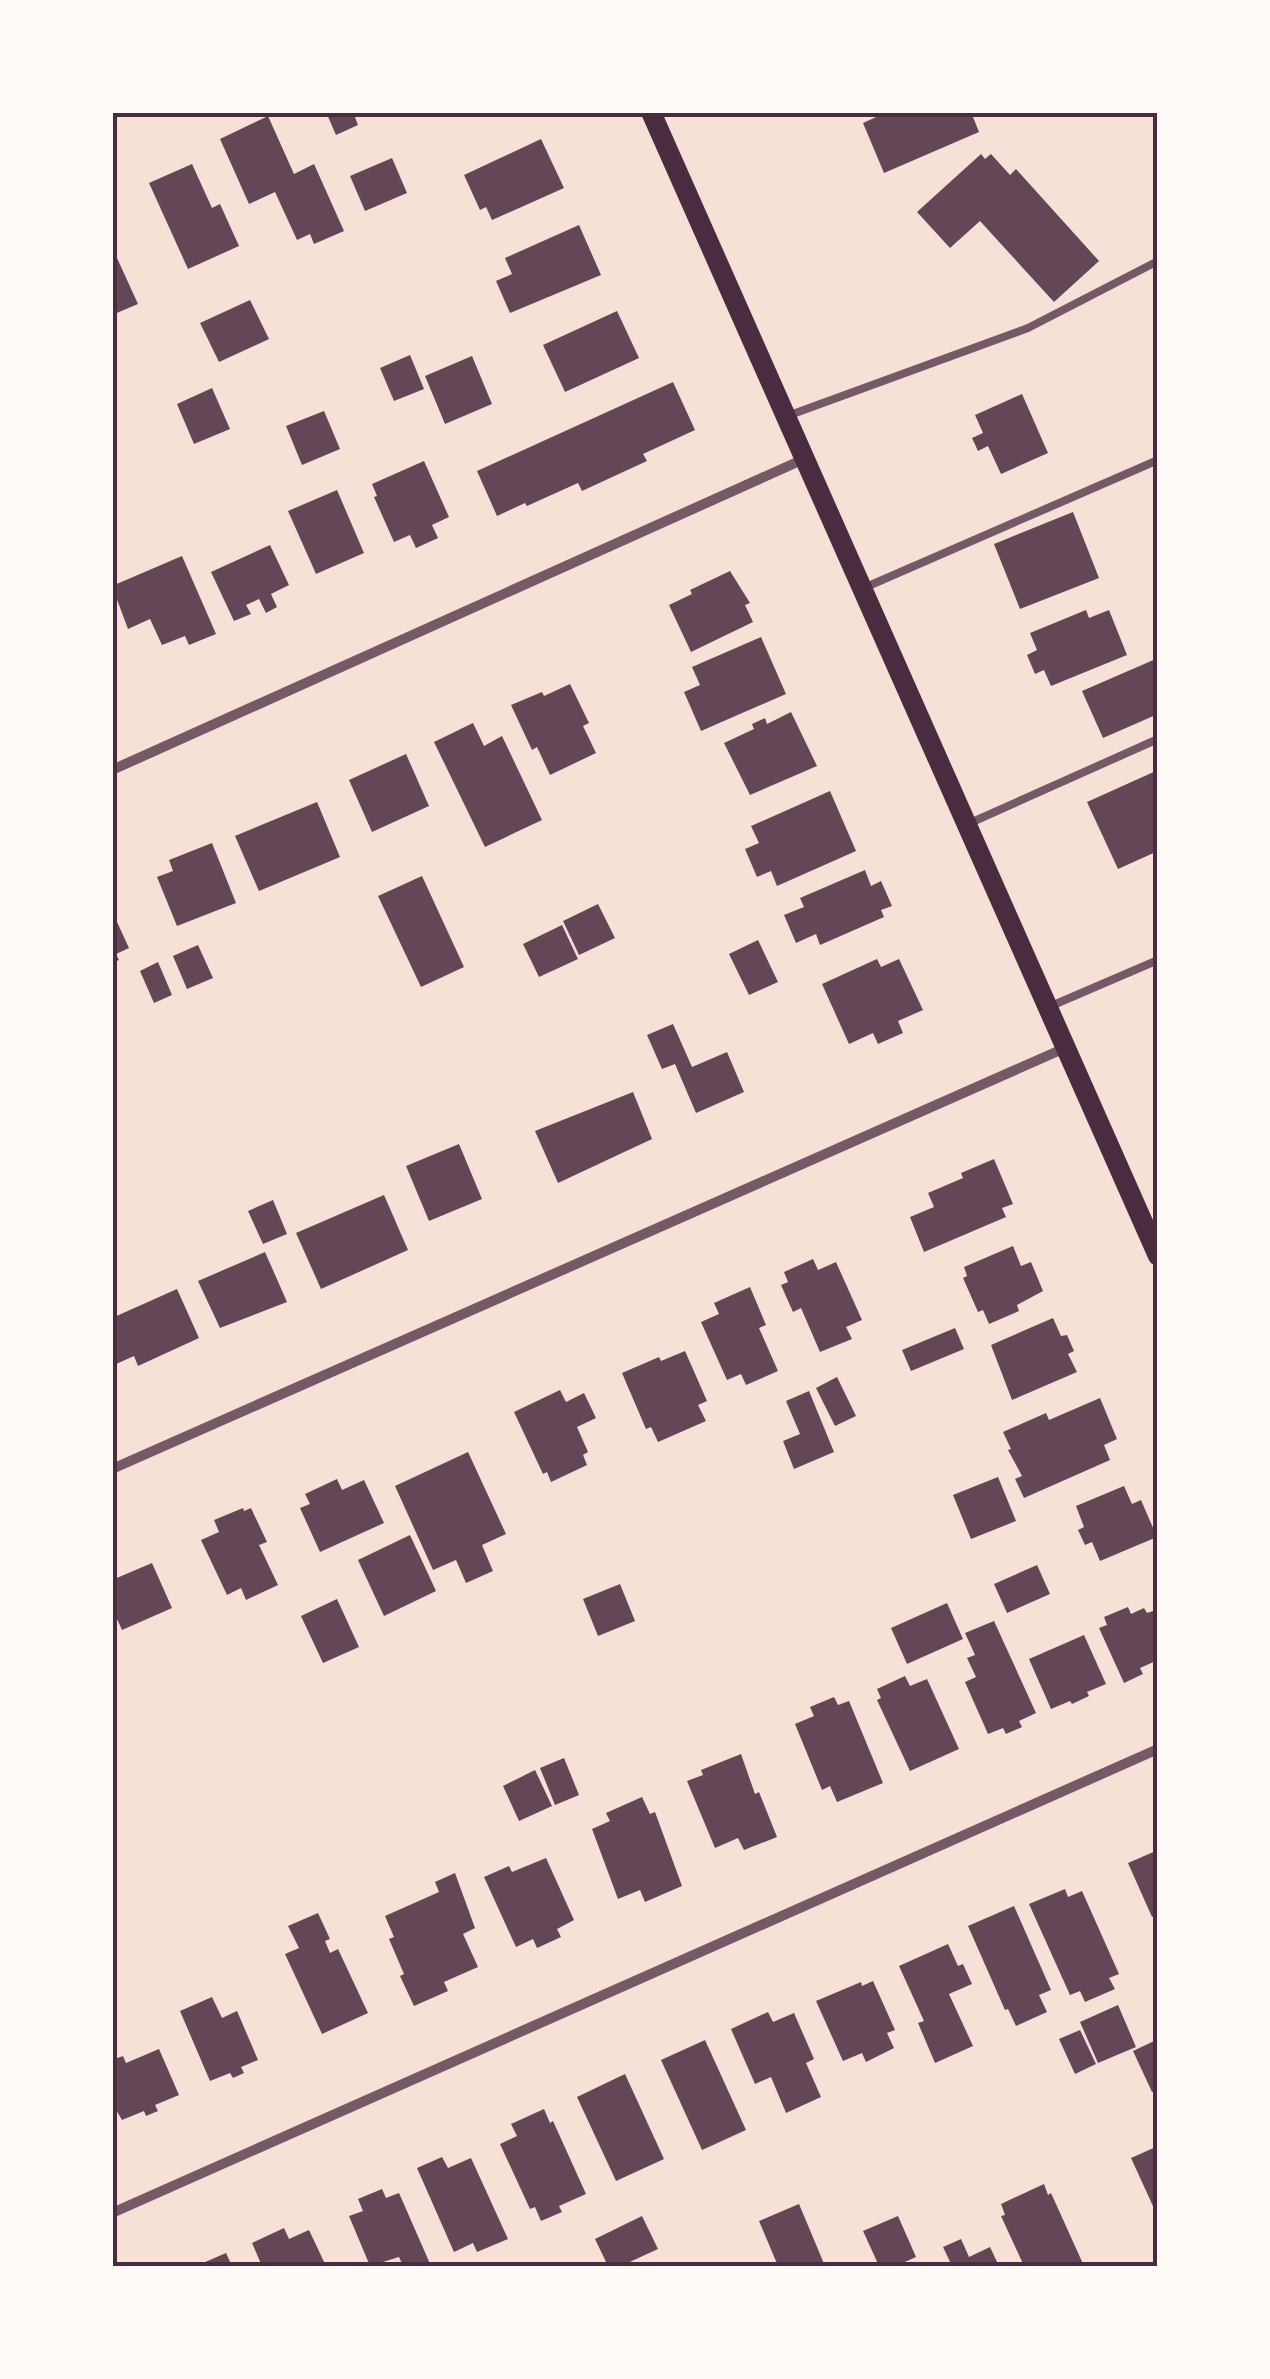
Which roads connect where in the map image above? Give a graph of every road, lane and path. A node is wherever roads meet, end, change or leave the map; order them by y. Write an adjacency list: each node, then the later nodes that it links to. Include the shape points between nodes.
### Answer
1 (651, 112): 3 (main road)
2 (1158, 261): 3 (lane, via 1028,328)
3 (786, 417): 4 (main road)
4 (804, 459): 6 (main road); 8 (street)
5 (1158, 460): 6 (lane)
6 (862, 589): 9 (main road)
7 (1158, 738): 9 (lane)
8 (112, 770)
9 (966, 825): 11 (main road)
10 (1158, 960): 11 (lane)
11 (1047, 1008): 12 (main road)
12 (1065, 1048): 13 (main road); 14 (street)
13 (1156, 1250)
14 (112, 1469)
15 (1158, 1749): 16 (street)
16 (112, 2212)

